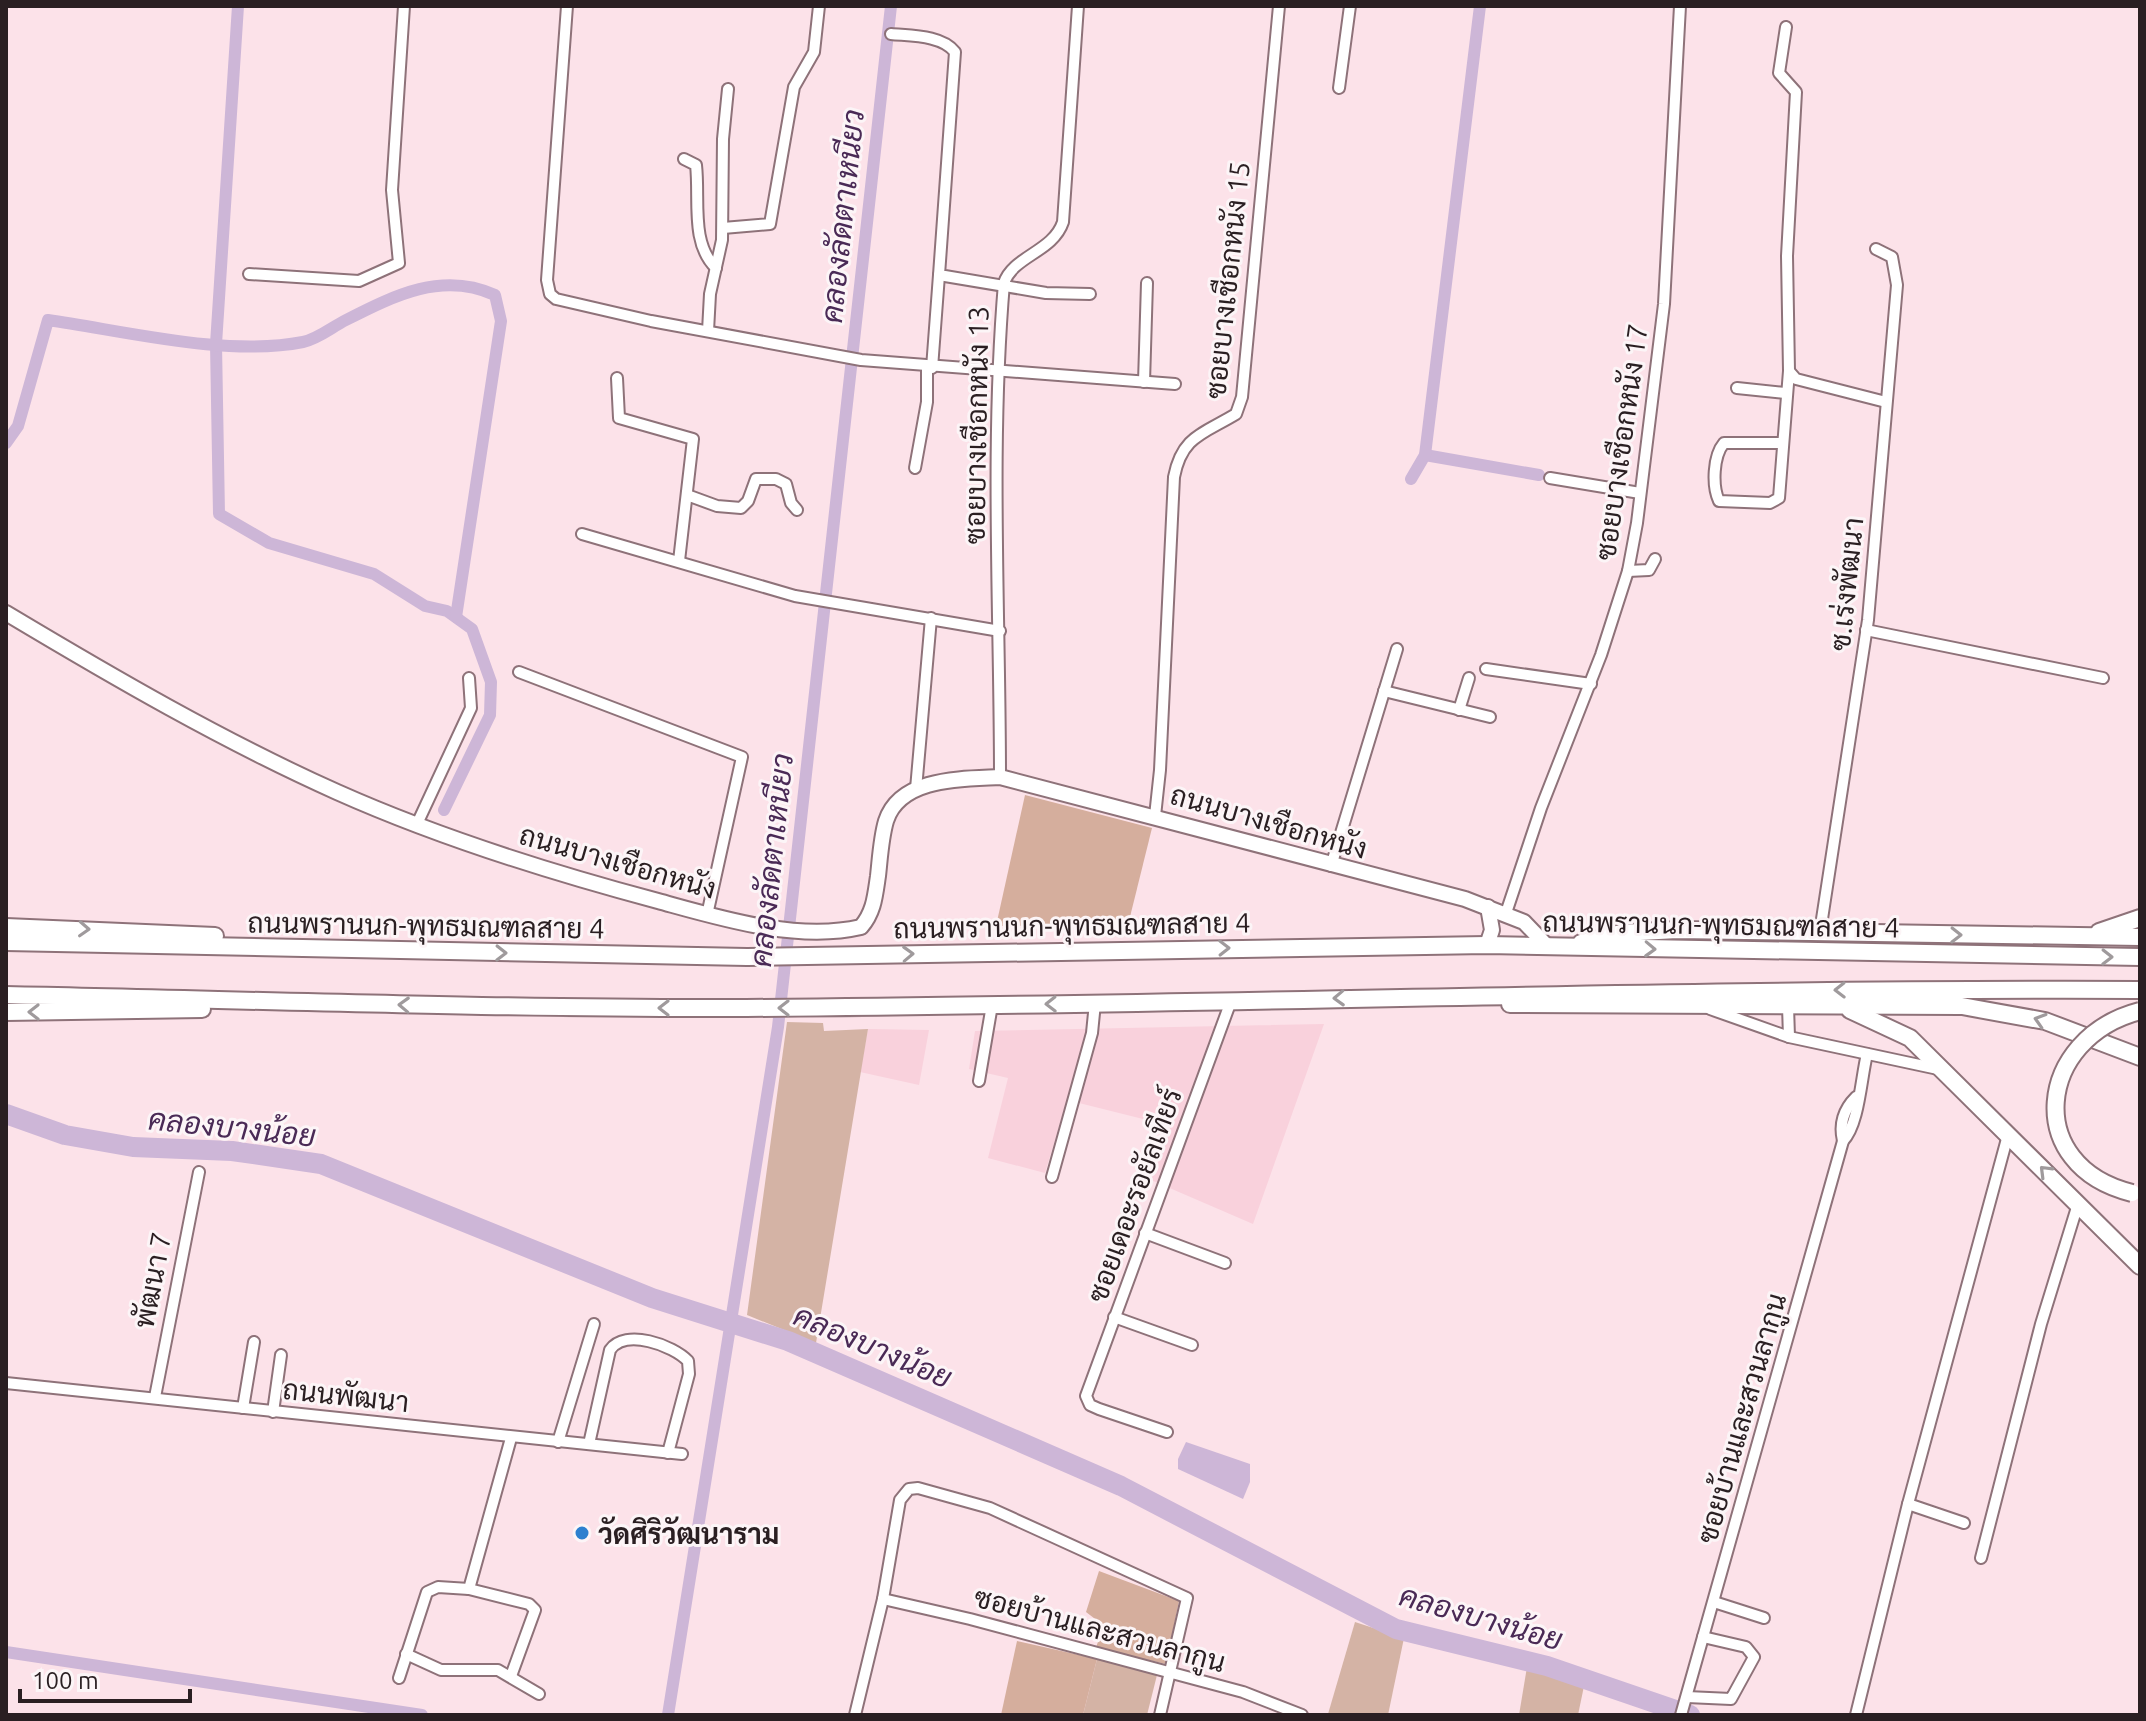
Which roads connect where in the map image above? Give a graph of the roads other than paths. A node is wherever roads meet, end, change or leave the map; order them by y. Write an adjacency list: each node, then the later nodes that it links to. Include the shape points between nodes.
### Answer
1 (404, 6): 16 (street, via 392,190 399,263 359,281)
2 (567, 6): 21 (street, via 547,287 556,299)
3 (819, 6): 13 (street, via 814,52 794,87 770,224)
4 (1078, 6): 18 (street, ซอยบางเชือกหนัง 13, via 1063,222 1054,238 1008,272)
5 (1279, 6): 57 (street, ซอยบางเชือกหนัง 15, via 1242,397 1236,414 1179,453 1174,477)
6 (1350, 6): 10 (street)
7 (1680, 6): 34 (street, ซอยบางเชือกหนัง 17, via 1664,304)
8 (1786, 27): 23 (street, via 1779,73 1796,92 1787,256)
9 (891, 34): 17 (street, via 934,40 955,52)
10 (1339, 88)
11 (728, 89): 13 (street)
12 (684, 159): 15 (street, via 696,165 700,239)
13 (723, 228): 15 (street)
14 (1876, 249): 30 (street, ซ.เร่งพัฒนา, via 1892,257 1896,279)
15 (716, 268): 21 (street)
16 (249, 274)
17 (939, 275): 18 (street); 22 (street)
18 (1004, 283): 20 (street, via 1046,293); 24 (street, ซอยบางเชือกหนัง 13)
19 (1147, 283): 26 (street)
20 (1090, 294)
21 (708, 331): 22 (street)
22 (930, 368): 24 (street); 32 (street)
23 (1789, 371): 29 (street); 30 (street, via 1796,379)
24 (996, 372): 26 (street); 44 (street, ซอยบางเชือกหนัง 13)
25 (617, 378): 35 (street, via 619,418 693,439)
26 (1144, 382): 27 (street)
27 (1175, 384)
28 (1737, 388): 29 (street)
29 (1785, 393): 31 (street)
30 (1886, 402): 43 (street, ซ.เร่งพัฒนา)
31 (1782, 443): 31 (street, via 1724,443 1717,454 1719,501 1776,501)
32 (915, 468)
33 (1550, 478): 34 (street)
34 (1640, 493): 40 (street, ซอยบางเชือกหนัง 17)
35 (687, 495): 36 (street, via 741,508 756,479 776,479 786,484); 39 (street)
36 (797, 510)
37 (582, 534): 39 (street)
38 (1655, 559): 40 (street, via 1649,570)
39 (679, 561): 42 (street, via 817,601)
40 (1628, 571): 51 (street, ซอยบางเชือกหนัง 17)
41 (6, 613): 58 (street, ถนนบางเชือกหนัง, via 275,763)
42 (931, 618): 44 (street); 56 (street)
43 (1866, 630): 50 (street); 65 (street, ซ.เร่งพัฒนา)
44 (1000, 631): 55 (street, ซอยบางเชือกหนัง 13)
45 (1397, 649): 52 (street)
46 (1486, 669): 51 (street)
47 (519, 672): 62 (street, via 742,757)
48 (469, 678): 58 (street, via 471,708)
49 (1469, 678): 53 (street)
50 (2103, 678)
51 (1591, 684): 61 (street, ซอยบางเชือกหนัง 17)
52 (1384, 691): 53 (street); 59 (street)
53 (1459, 710): 54 (street)
54 (1490, 717)
55 (1000, 777): 56 (street, ถนนบางเชือกหนัง); 57 (street, ถนนบางเชือกหนัง)
56 (916, 789): 62 (street, ถนนบางเชือกหนัง, via 890,811 885,823 870,917 861,927 804,930)
57 (1155, 816): 59 (street, ถนนบางเชือกหนัง)
58 (417, 824): 62 (street, ถนนบางเชือกหนัง, via 528,864)
59 (1331, 866): 60 (street, ถนนบางเชือกหนัง)
60 (1488, 907): 61 (street, ถนนบางเชือกหนัง); 69 (street, via 1492,930)
61 (1506, 913): 70 (street, ถนนบางเชือกหนัง, via 1530,927)
62 (707, 915)
63 (2140, 918): 66 (main road)
64 (6, 927): 72 (main road, one-way to 72, via 247,938)
65 (1820, 932): 66 (main road, one-way to 66); 71 (main road, via 1647,931)
66 (2070, 937): 67 (main road)
67 (2140, 937)
68 (6, 942): 72 (main road, ถนนพรานนก-พุทธมณฑลสาย 4)
69 (1487, 945): 70 (main road, ถนนพรานนก-พุทธมณฑลสาย 4); 72 (main road, ถนนพรานนก-พุทธมณฑลสาย 4, one-way to 69, via 747,957)
70 (1547, 946): 71 (main road, ถนนพรานนก-พุทธมณฑลสาย 4)
71 (1572, 946): 73 (main road, ถนนพรานนก-พุทธมณฑลสาย 4, one-way to 73)
72 (311, 949)
73 (2140, 957)
74 (2140, 990): 76 (main road, one-way to 76)
75 (6, 995): 78 (main road)
76 (1417, 996): 77 (main road, one-way to 77); 82 (main road, via 1523,1005)
77 (1231, 1001): 79 (main road); 96 (street, ซอยเดอะรอยัลเทียร์)
78 (251, 1002): 80 (main road, one-way to 78, via 516,1008); 85 (main road, one-way to 85, via 190,1011)
79 (1095, 1003): 80 (main road, one-way to 80); 93 (street, via 1092,1033)
80 (992, 1005): 90 (street)
81 (1820, 1005): 83 (main road); 88 (main road, one-way to 81, via 2045,1021 1982,1008); 89 (main road, via 1889,1026)
82 (1703, 1006): 83 (main road); 86 (street)
83 (1788, 1006): 86 (street)
84 (2140, 1011): 94 (main road, bridge, via 2103,1025 2080,1043 2065,1064 2056,1104 2058,1127 2073,1159 2105,1185)
85 (6, 1012)
86 (1789, 1037): 87 (street)
87 (1867, 1054): 89 (street); 119 (street, ซอยบ้านและสวนลากูน, via 1856,1097 1841,1126 1843,1141)
88 (2140, 1057)
89 (1944, 1070): 91 (main road)
90 (979, 1081)
91 (2008, 1135): 95 (main road, one-way to 91); 114 (street)
92 (199, 1172): 105 (street, พัฒนา 7)
93 (1052, 1177)
94 (2136, 1194)
95 (2078, 1204): 98 (main road); 116 (street)
96 (1145, 1233): 97 (street); 99 (street, ซอยเดอะรอยัลเทียร์)
97 (1225, 1263)
98 (2140, 1266)
99 (1114, 1317): 102 (street); 108 (street, ซอยเดอะรอยัลเทียร์, via 1086,1396 1090,1405)
100 (594, 1324): 110 (street)
101 (254, 1342): 106 (street)
102 (1192, 1345)
103 (281, 1355): 107 (street)
104 (6, 1383): 105 (street, ถนนพัฒนา)
105 (155, 1397): 106 (street, ถนนพัฒนา)
106 (243, 1408): 107 (street, ถนนพัฒนา)
107 (273, 1412): 109 (street, ถนนพัฒนา)
108 (1167, 1432)
109 (511, 1438): 110 (street, ถนนพัฒนา); 117 (street)
110 (558, 1442): 111 (street, ถนนพัฒนา)
111 (589, 1444): 112 (street, ถนนพัฒนา); 112 (street, via 610,1350 631,1339 671,1348 688,1361)
112 (668, 1453): 113 (street, ถนนพัฒนา)
113 (682, 1454)
114 (1908, 1504): 115 (street); 131 (street)
115 (1964, 1523)
116 (1981, 1558)
117 (469, 1589): 122 (street, via 438,1587 427,1592); 124 (street, via 535,1610)
118 (883, 1599): 123 (street, ซอยบ้านและสวนลากูน); 123 (street, via 900,1500 909,1489 928,1490 990,1508 1187,1598); 128 (street)
119 (1714, 1602): 120 (street); 121 (street, ซอยบ้านและสวนลากูน)
120 (1764, 1618)
121 (1703, 1637): 127 (street, ซอยบ้านและสวนลากูน); 127 (street, via 1746,1647 1754,1657 1731,1699)
122 (406, 1654): 124 (street, via 441,1670 493,1669); 125 (street)
123 (1170, 1672): 129 (street); 130 (street, ซอยบ้านและสวนลากูน)
124 (511, 1676): 126 (street)
125 (399, 1678)
126 (539, 1694)
127 (1684, 1706)
128 (855, 1715)
129 (1160, 1715)
130 (1302, 1715)
131 (1856, 1715)

